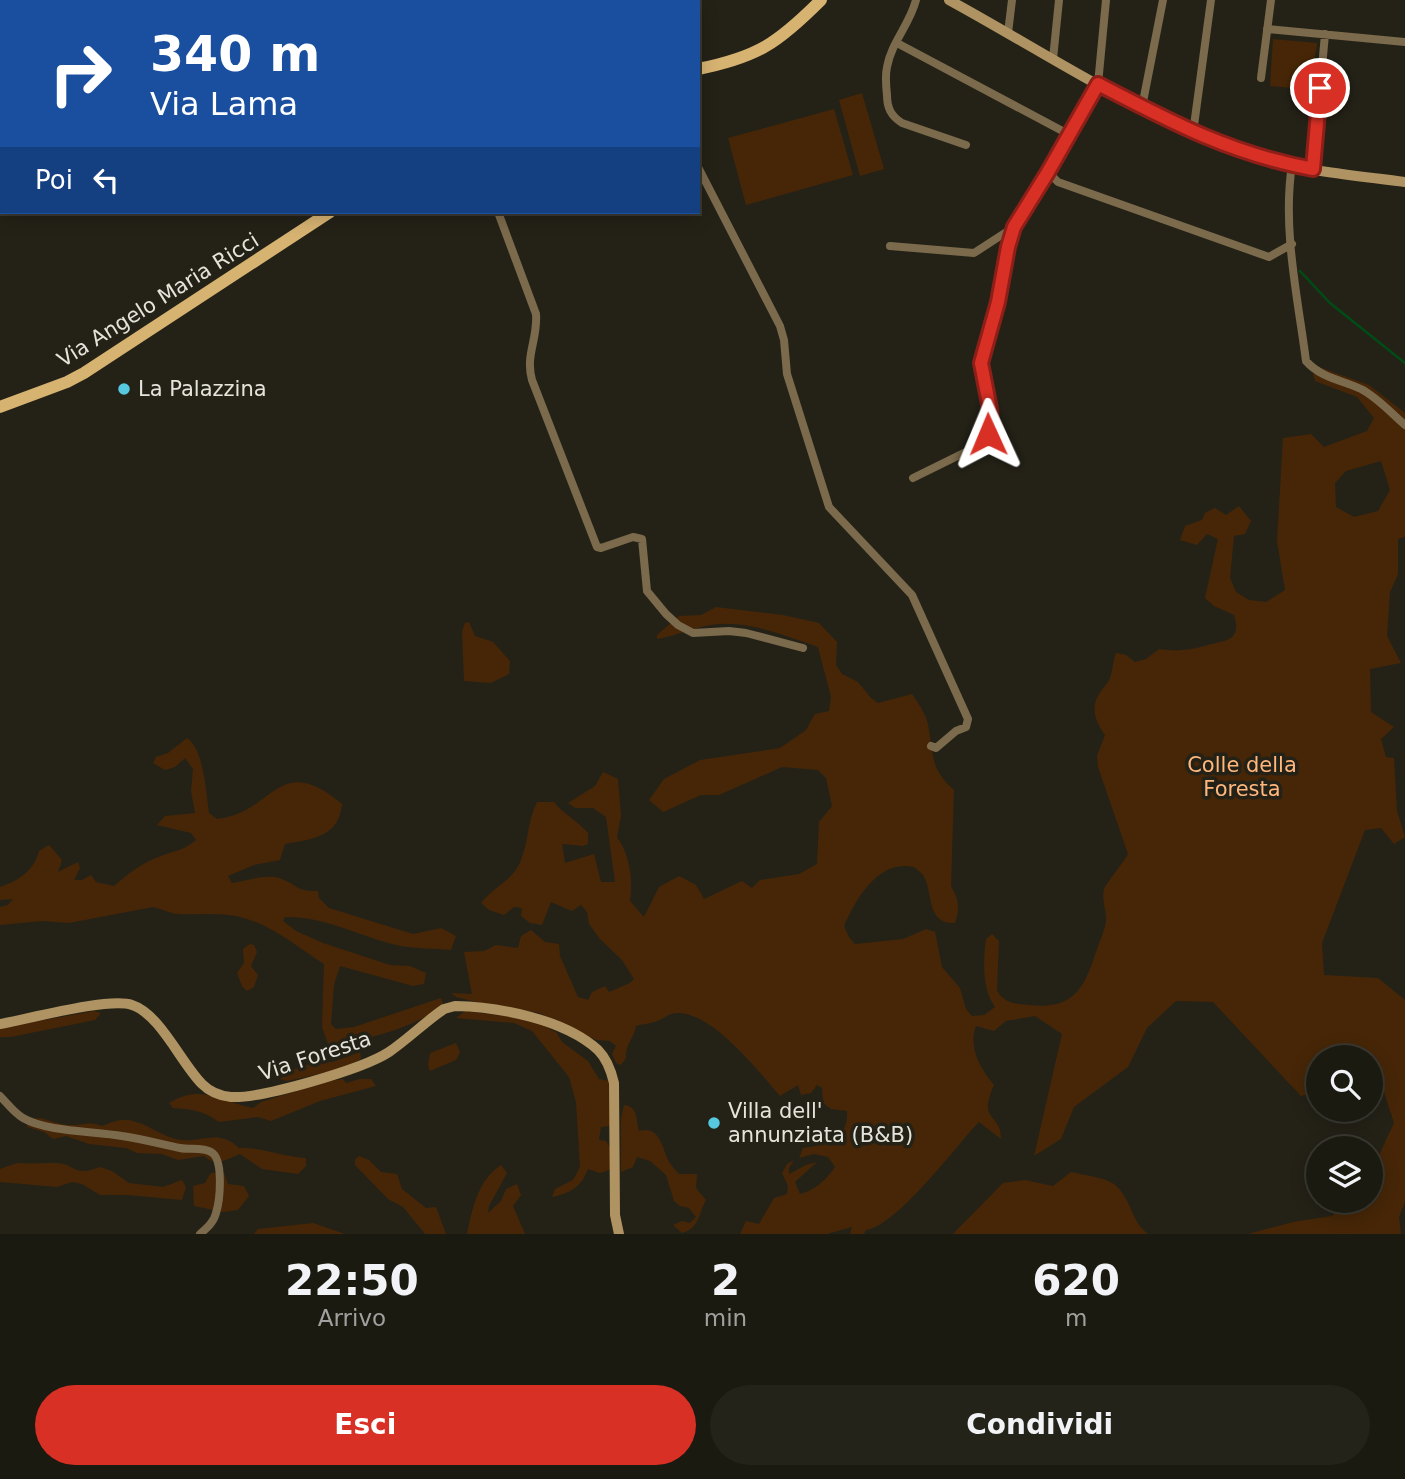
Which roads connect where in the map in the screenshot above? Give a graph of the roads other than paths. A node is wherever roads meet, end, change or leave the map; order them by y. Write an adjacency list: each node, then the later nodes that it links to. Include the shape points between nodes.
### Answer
1 (821, 0): 17 (main road, via 768,46)
2 (916, 0): 15 (street)
3 (949, 0): 10 (main road)
4 (1012, 0): 12 (street)
5 (1059, 0): 16 (street)
6 (1107, 0): 19 (street)
7 (1163, 0): 20 (street)
8 (1212, 0): 21 (street)
9 (1271, 0): 11 (street)
10 (963, 4): 12 (main road)
11 (1267, 29): 13 (street); 18 (street)
12 (1008, 33): 16 (main road)
13 (1325, 34): 14 (street); 25 (street)
14 (1405, 42)
15 (897, 43): 22 (street); 23 (street, via 889,57 886,79 887,103 894,118)
16 (1053, 58): 19 (main road)
17 (700, 69)
18 (1261, 78)
19 (1098, 84): 20 (main road); 22 (street)
20 (1142, 107): 21 (main road)
21 (1193, 133): 24 (main road)
22 (1070, 135): 27 (street)
23 (967, 145)
24 (1292, 165): 25 (main road); 32 (street, via 1288,187)
25 (1313, 169): 28 (main road)
26 (700, 171): 38 (street, via 780,326 787,374 829,506 912,595 968,719 966,727 936,748)
27 (1048, 172): 31 (street); 32 (street, via 1058,182 1269,257)
28 (1405, 183)
29 (327, 214): 34 (main road, Via Angelo Maria Ricci, via 84,373)
30 (499, 214): 37 (street, via 536,314 528,360 532,380 597,547 633,537 642,539 647,591 687,630 729,631)
31 (1014, 227): 33 (street, via 974,253); 36 (street, via 981,363 990,409 988,434 984,443)
32 (1292, 244): 35 (street, via 1306,362 1319,373 1363,390)
33 (890, 246)
34 (0, 407)
35 (1405, 425)
36 (913, 478)
37 (803, 648)
38 (931, 746)
39 (0, 1024): 42 (main road, Via Foresta, via 106,1003 132,1005 155,1023 203,1086 221,1095 247,1097 366,1064 455,1006 550,1023 584,1040 609,1064 614,1083)
40 (0, 1096): 41 (street, via 17,1114 36,1123 215,1154 220,1174 216,1214)
41 (200, 1234)
42 (619, 1234)

